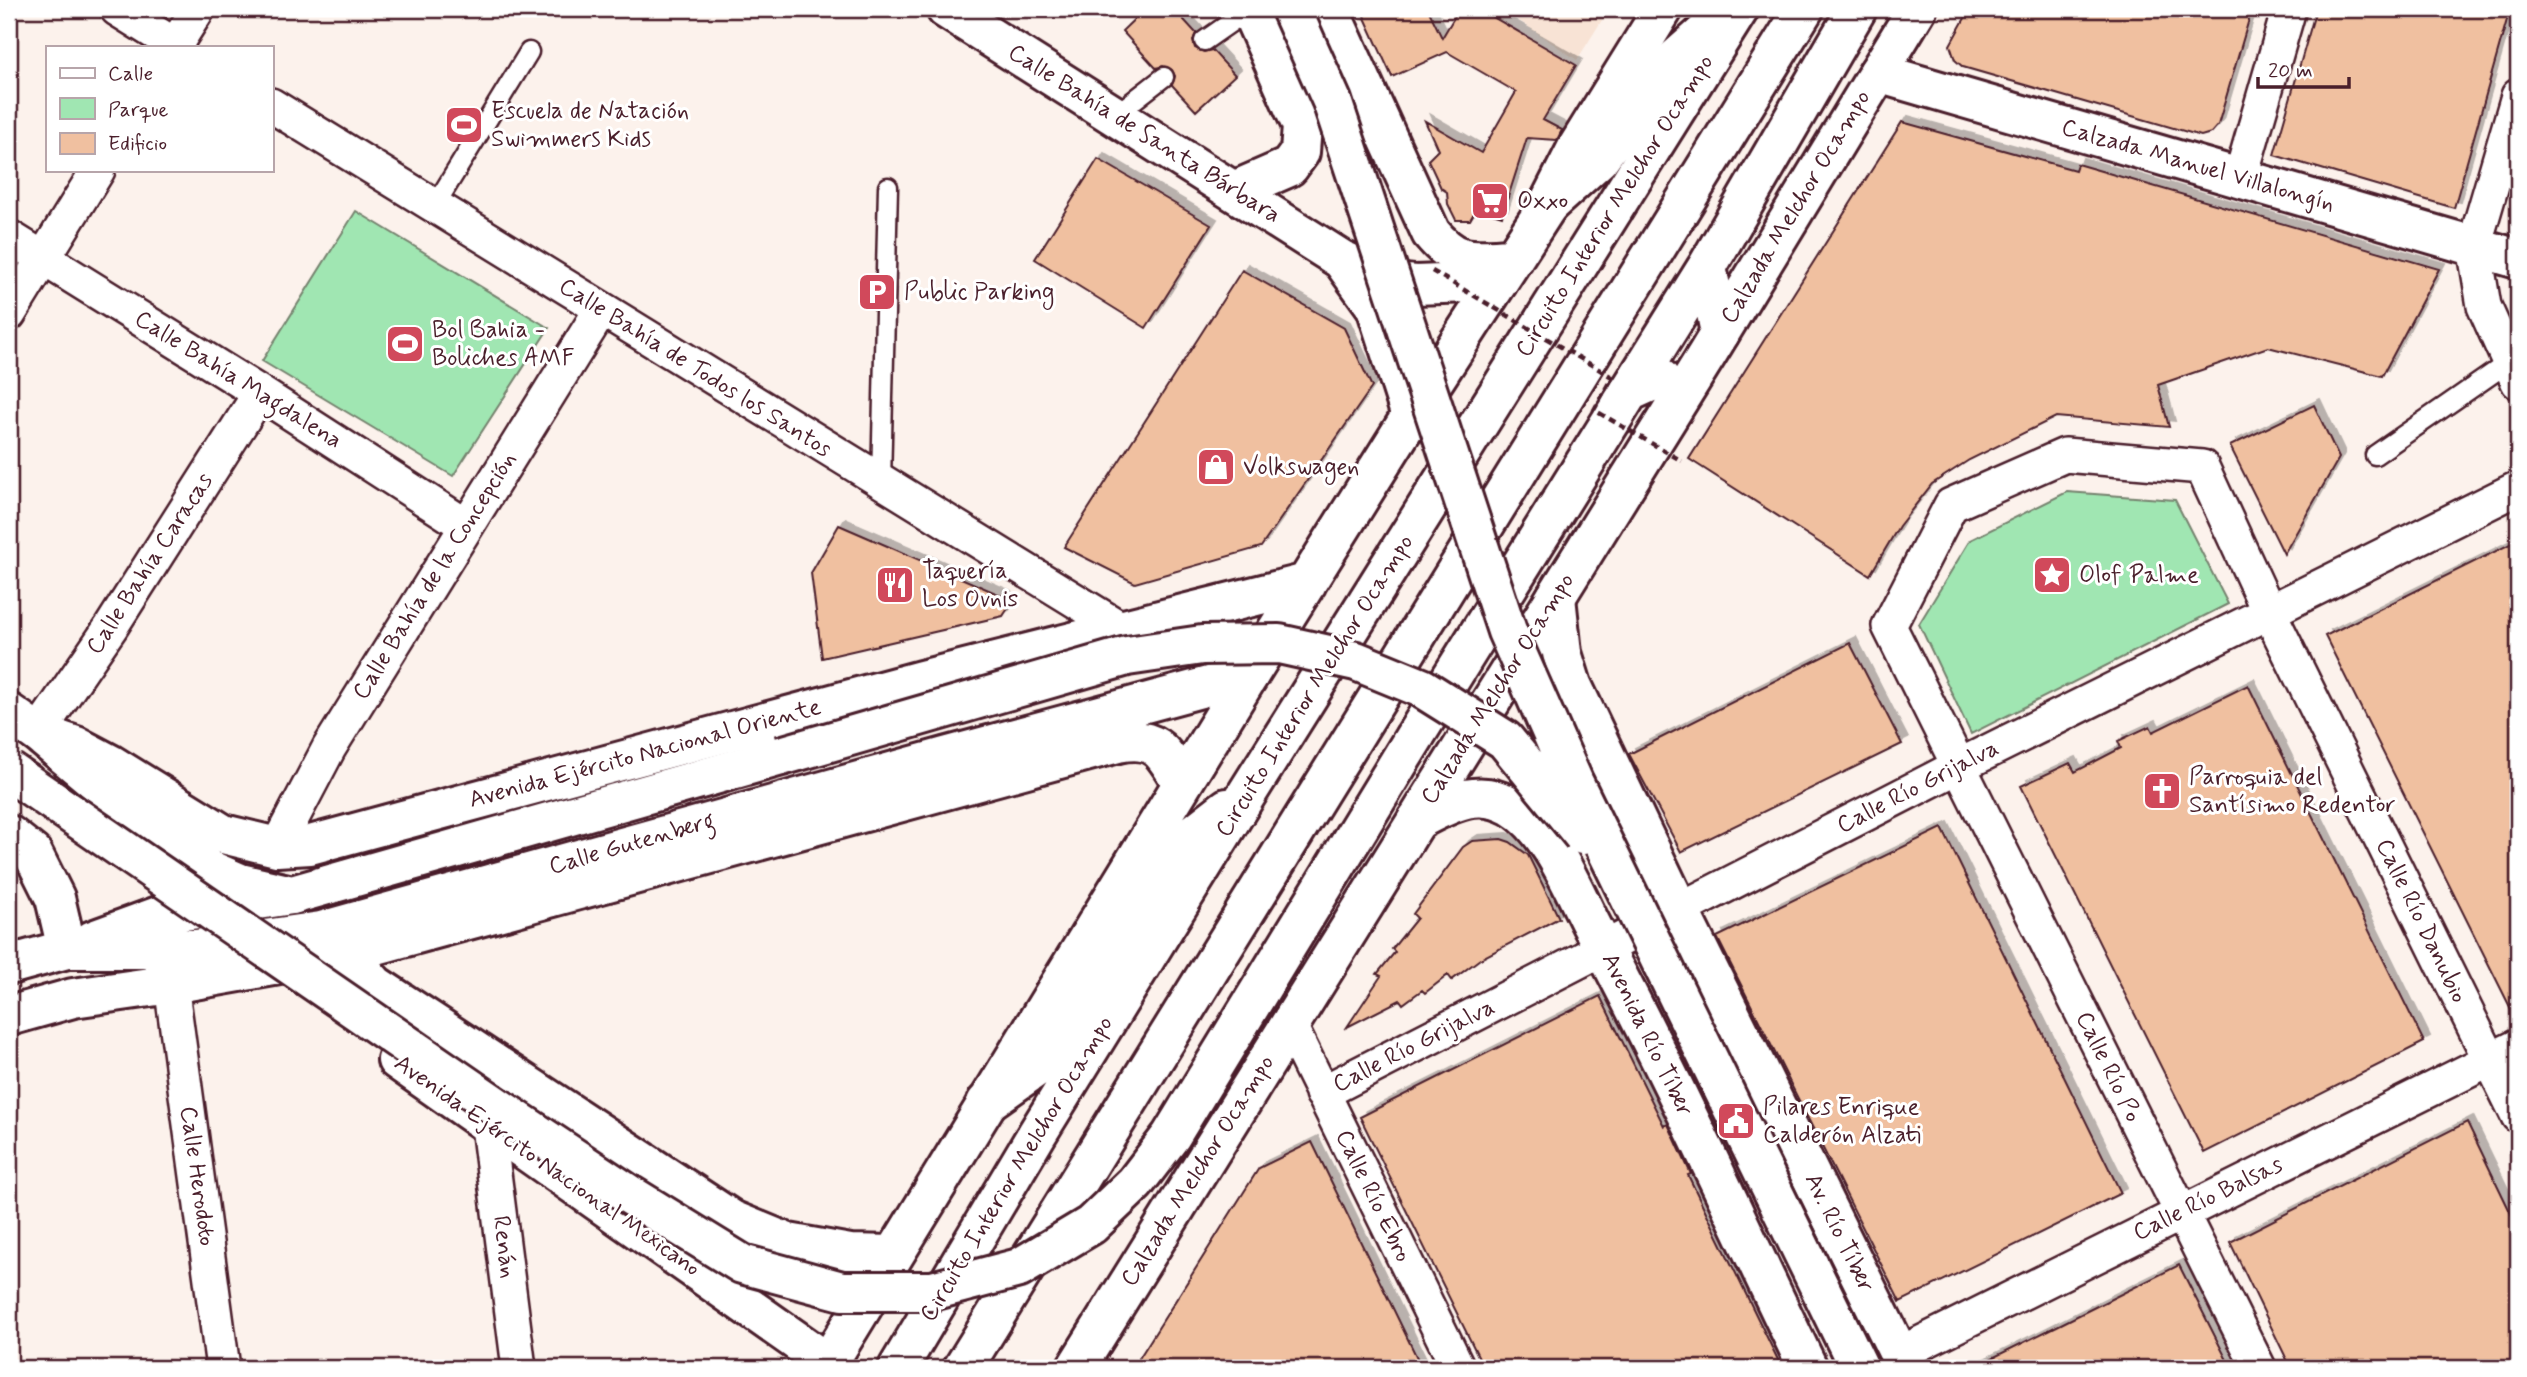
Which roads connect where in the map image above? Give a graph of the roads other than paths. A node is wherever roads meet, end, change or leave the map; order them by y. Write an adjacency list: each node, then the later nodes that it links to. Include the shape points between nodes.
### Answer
1 (117, 9): 15 (street)
2 (198, 9): 16 (street)
3 (946, 9): 22 (main road, Calle Bahía de Santa Bárbara)
4 (1250, 9): 14 (lane); 26 (main road, via 1302,126 1300,152 1289,167)
5 (1291, 9): 62 (main road, bridge, via 1332,101 1507,631)
6 (1329, 9): 35 (main road, via 1431,233 1463,260)
7 (1733, 9): 27 (main road, via 1662,71 1599,159)
8 (1739, 9): 58 (main road, Circuito Interior Melchor Ocampo)
9 (1804, 9): 86 (main road)
10 (1857, 9): 34 (main road)
11 (1917, 9): 18 (main road, Calzada Melchor Ocampo)
12 (2290, 9): 24 (street)
13 (1652, 12): 27 (main road)
14 (1204, 41)
15 (174, 46)
16 (177, 46)
17 (529, 52): 28 (lane)
18 (1878, 73): 24 (main road, Calzada Manuel Villalongín); 38 (main road, Calzada Melchor Ocampo)
19 (1164, 77): 22 (lane)
20 (2518, 96): 30 (street)
21 (273, 106): 28 (street, Calle Bahía de Todos los Santos)
22 (1115, 115): 26 (main road, Calle Bahía de Santa Bárbara)
23 (97, 172): 31 (street)
24 (2240, 179): 30 (main road, Calzada Manuel Villalongín)
25 (888, 187): 44 (lane)
26 (1234, 191): 33 (main road, Calle Bahía de Santa Bárbara)
27 (1548, 205): 35 (main road)
28 (434, 206): 36 (street, Calle Bahía de Todos los Santos)
29 (9, 237): 31 (street, Calle Bahía Magdalena)
30 (2474, 246): 32 (main road, Calzada Manuel Villalongín); 39 (street, via 2484,306)
31 (43, 258): 37 (street); 41 (street, Calle Bahía Magdalena)
32 (2518, 259)
33 (1342, 260): 35 (main road, via 1398,283 1415,285); 42 (main road, via 1376,307)
34 (1707, 267): 38 (main road); 40 (main road)
35 (1506, 270): 42 (main road)
36 (601, 310): 44 (street, Calle Bahía de Todos los Santos); 46 (street, Calle Bahía de la Concepción)
37 (9, 314)
38 (1713, 345): 40 (main road); 48 (main road, Calzada Melchor Ocampo)
39 (2513, 372): 43 (lane)
40 (1629, 391): 55 (main road, bridge, via 1171,1136 1135,1183 1091,1225 1019,1268 932,1291 842,1291 743,1265 498,1107)
41 (260, 393): 46 (street, Calle Bahía Magdalena); 53 (street, Calle Bahía Caracas, via 111,627)
42 (1411, 416): 47 (main road)
43 (2375, 455)
44 (881, 482): 50 (street, Calle Bahía de Todos los Santos)
45 (2518, 488): 49 (street, Calle Río Grijalva)
46 (465, 525): 61 (street, Calle Bahía de la Concepción, via 329,748)
47 (1307, 583): 50 (main road, Avenida Ejército Nacional Oriente); 51 (main road)
48 (1556, 597): 59 (main road, Calzada Melchor Ocampo); 64 (main road, via 1567,674)
49 (2269, 612): 54 (street, Calle Río Grijalva); 54 (street, Calle Río Danubio, via 2202,467 2065,455 1951,505 1889,626); 73 (street, Calle Río Danubio)
50 (1120, 628): 52 (main road, Avenida Ejército Nacional Oriente)
51 (1249, 675): 56 (main road, Calle Gutenberg); 57 (main road)
52 (921, 680): 56 (main road); 61 (main road, Avenida Ejército Nacional Oriente, via 310,845)
53 (23, 723): 61 (main road, Avenida Ejército Nacional Oriente, via 110,764 223,834); 63 (main road, via 175,847 210,870 240,883)
54 (1959, 766): 64 (street, Calle Río Grijalva); 78 (street, Calle Río Po)
55 (9, 771)
56 (950, 772): 57 (main road, Calle Gutenberg, via 1144,741 1161,749); 65 (main road, Calle Gutenberg, via 321,930 196,949); 66 (main road, Calle Gutenberg)
57 (1182, 783): 75 (main road)
58 (1248, 792): 75 (main road, via 1177,847 1034,1069); 85 (main road, Circuito Interior Melchor Ocampo)
59 (1416, 820): 67 (main road, Avenida Río Tíber, via 1469,797 1494,799 1517,810 1549,846); 72 (main road, Calzada Melchor Ocampo)
60 (9, 835): 65 (main road, via 33,854 55,898)
61 (277, 847)
62 (1622, 882): 63 (main road, bridge, via 1505,740 1422,688 1356,661 1279,644 1202,645 1127,656); 89 (main road, bridge)
63 (292, 895): 65 (main road, via 164,914)
64 (1685, 921): 67 (main road, via 1655,943); 80 (main road, Av. Río Tíber)
65 (68, 949): 68 (main road, Calle Gutenberg)
66 (347, 953): 69 (main road, Calle Gutenberg); 79 (main road, via 375,985 732,1220 788,1243 850,1254)
67 (1611, 960): 74 (street, Calle Río Grijalva); 88 (main road, Avenida Río Tíber)
68 (9, 965)
69 (268, 967): 70 (main road, Calle Gutenberg); 77 (main road, Avenida Ejército Nacional Mexicano)
70 (171, 984): 71 (main road, Calle Gutenberg, via 73,998); 83 (street, Calle Herodoto)
71 (9, 1016)
72 (1290, 1024): 74 (street, Calle Río Ebro); 82 (main road, Calzada Melchor Ocampo)
73 (2504, 1053): 76 (street, Calle Río Danubio); 78 (street, Calle Río Balsas)
74 (1322, 1093): 87 (street, Calle Río Ebro)
75 (986, 1102): 79 (main road)
76 (2518, 1116)
77 (488, 1126): 81 (main road, Avenida Ejército Nacional Mexicano); 84 (street, Renán)
78 (2180, 1212): 80 (street, Calle Río Balsas); 90 (street, Calle Río Po)
79 (893, 1255): 81 (main road)
80 (1903, 1361)
81 (826, 1366)
82 (1080, 1366)
83 (223, 1368)
84 (519, 1368)
85 (898, 1368)
86 (963, 1368)
87 (1458, 1368)
88 (1808, 1368)
89 (1859, 1368)
90 (2259, 1368)

